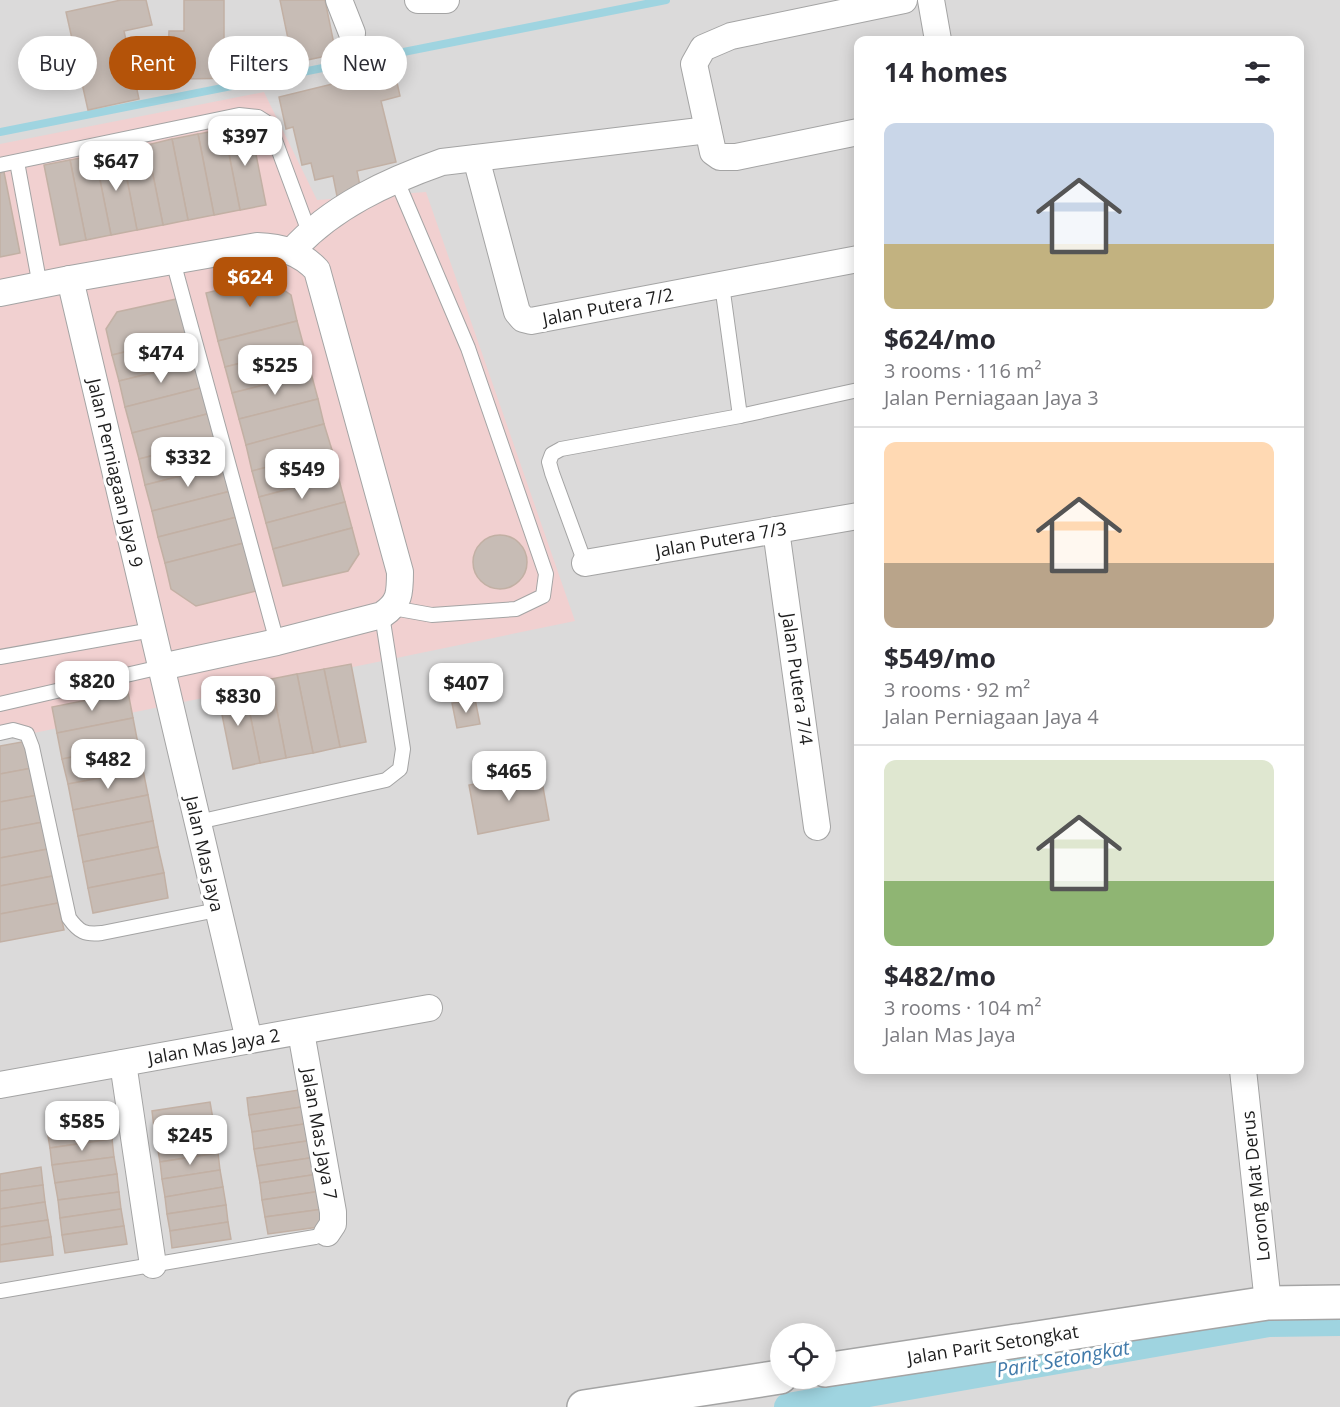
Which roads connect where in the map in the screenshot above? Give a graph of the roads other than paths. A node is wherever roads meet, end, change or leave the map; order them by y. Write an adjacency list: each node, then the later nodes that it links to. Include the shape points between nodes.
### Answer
1 (339, 0): 6 (street)
2 (418, 0): 3 (street)
3 (446, 0)
4 (904, 0): 8 (street, via 731,36 703,48 694,64)
5 (931, 0): 7 (street)
6 (352, 33)
7 (937, 36)
8 (708, 130): 9 (street, via 713,152 720,158); 10 (street)
9 (854, 133)
10 (476, 158): 13 (street, via 442,162); 18 (street, Jalan Putera 7/2, via 522,319 539,321)
11 (17, 162): 12 (lane); 14 (lane, via 239,116 258,117 268,124); 19 (lane)
12 (0, 165)
13 (397, 181): 14 (street, via 355,201); 26 (lane, via 468,348 546,574 543,596 516,609 432,615)
14 (301, 241): 16 (street); 26 (street, via 317,270 400,572 400,592)
15 (854, 260): 18 (street, Jalan Putera 7/2)
16 (173, 261): 17 (street); 28 (lane)
17 (70, 279): 19 (street); 27 (street, Jalan Perniagaan Jaya 9)
18 (722, 285): 22 (lane)
19 (40, 286): 20 (street)
20 (0, 293)
21 (854, 391): 22 (lane)
22 (740, 416): 25 (lane, via 561,449 552,454 552,473)
23 (854, 517): 24 (street, Jalan Putera 7/3)
24 (776, 530): 25 (street, Jalan Putera 7/3); 34 (street, Jalan Putera 7/4)
25 (585, 563)
26 (388, 611): 28 (street); 33 (lane, via 403,749 400,769 386,780)
27 (152, 630): 29 (lane); 30 (street, Jalan Perniagaan Jaya 9)
28 (277, 642): 30 (street)
29 (0, 657)
30 (161, 667): 31 (lane); 33 (street, Jalan Mas Jaya)
31 (0, 704)
32 (0, 733): 35 (lane, via 13,730 27,734 33,747 69,918 78,930 89,935)
33 (198, 822): 35 (street, Jalan Mas Jaya)
34 (818, 827)
35 (217, 909): 38 (street, Jalan Mas Jaya)
36 (429, 1008): 37 (street, Jalan Mas Jaya 2)
37 (301, 1032): 38 (street, Jalan Mas Jaya 2); 42 (street, Jalan Mas Jaya 7, via 333,1212 333,1224)
38 (249, 1040): 39 (street, Jalan Mas Jaya 2)
39 (123, 1063): 41 (street, Jalan Mas Jaya 2); 43 (street)
40 (1243, 1074): 46 (street, Lorong Mat Derus)
41 (0, 1085)
42 (327, 1233): 43 (lane)
43 (153, 1265): 44 (lane)
44 (0, 1291)
45 (1340, 1302): 46 (street, Jalan Parit Setongkat)
46 (1268, 1303): 47 (street, Jalan Parit Setongkat)
47 (836, 1368)
48 (770, 1379): 49 (street)
49 (584, 1407)

